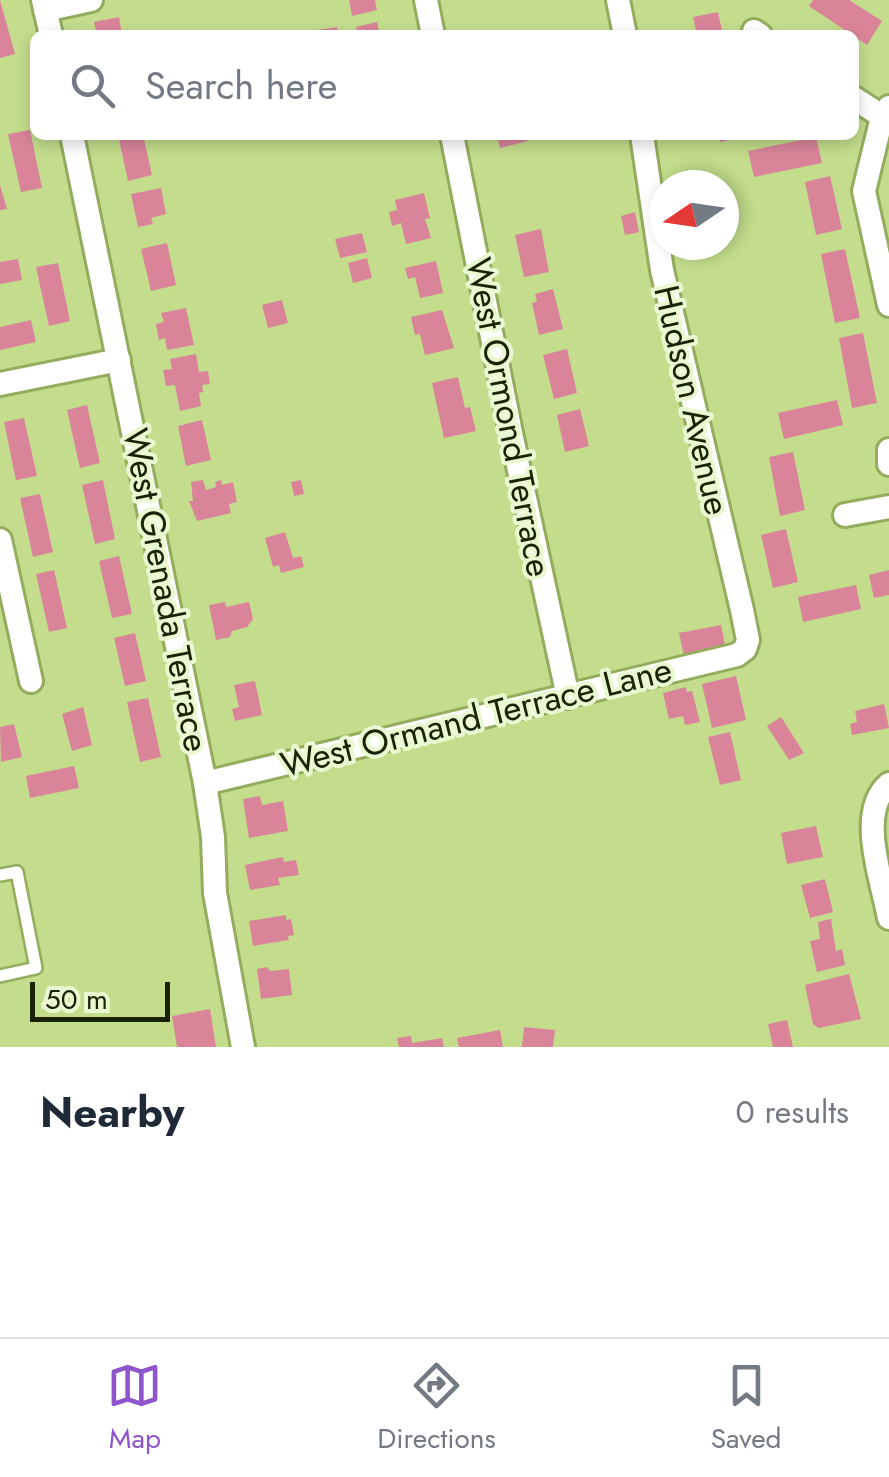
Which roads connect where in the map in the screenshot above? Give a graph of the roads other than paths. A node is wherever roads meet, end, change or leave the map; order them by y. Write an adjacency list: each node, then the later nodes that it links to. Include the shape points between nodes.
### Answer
1 (91, 0): 4 (street)
2 (426, 0): 6 (street)
3 (618, 0): 7 (street)
4 (44, 5): 5 (street)
5 (50, 30)
6 (431, 30)
7 (624, 30)
8 (859, 101): 9 (street)
9 (887, 115): 13 (street, via 864,192)
10 (73, 140): 15 (street, West Grenada Terrace)
11 (453, 140): 24 (street, West Ormond Terrace)
12 (643, 142): 22 (street, Hudson Avenue, via 662,270 742,610)
13 (881, 230): 14 (street)
14 (889, 305)
15 (118, 360): 16 (street); 25 (street, West Grenada Terrace)
16 (0, 384)
17 (889, 450): 18 (street)
18 (889, 464)
19 (889, 506): 20 (street)
20 (845, 516)
21 (0, 540): 23 (street)
22 (745, 650): 24 (street, West Ormand Terrace Lane)
23 (30, 680)
24 (568, 697): 25 (street, West Ormand Terrace Lane)
25 (205, 782): 30 (street, West Grenada Terrace, via 215,892)
26 (889, 784): 28 (street, via 876,796 871,815)
27 (0, 875): 29 (lane, via 17,872 36,968)
28 (889, 918)
29 (0, 976)
30 (243, 1047)

